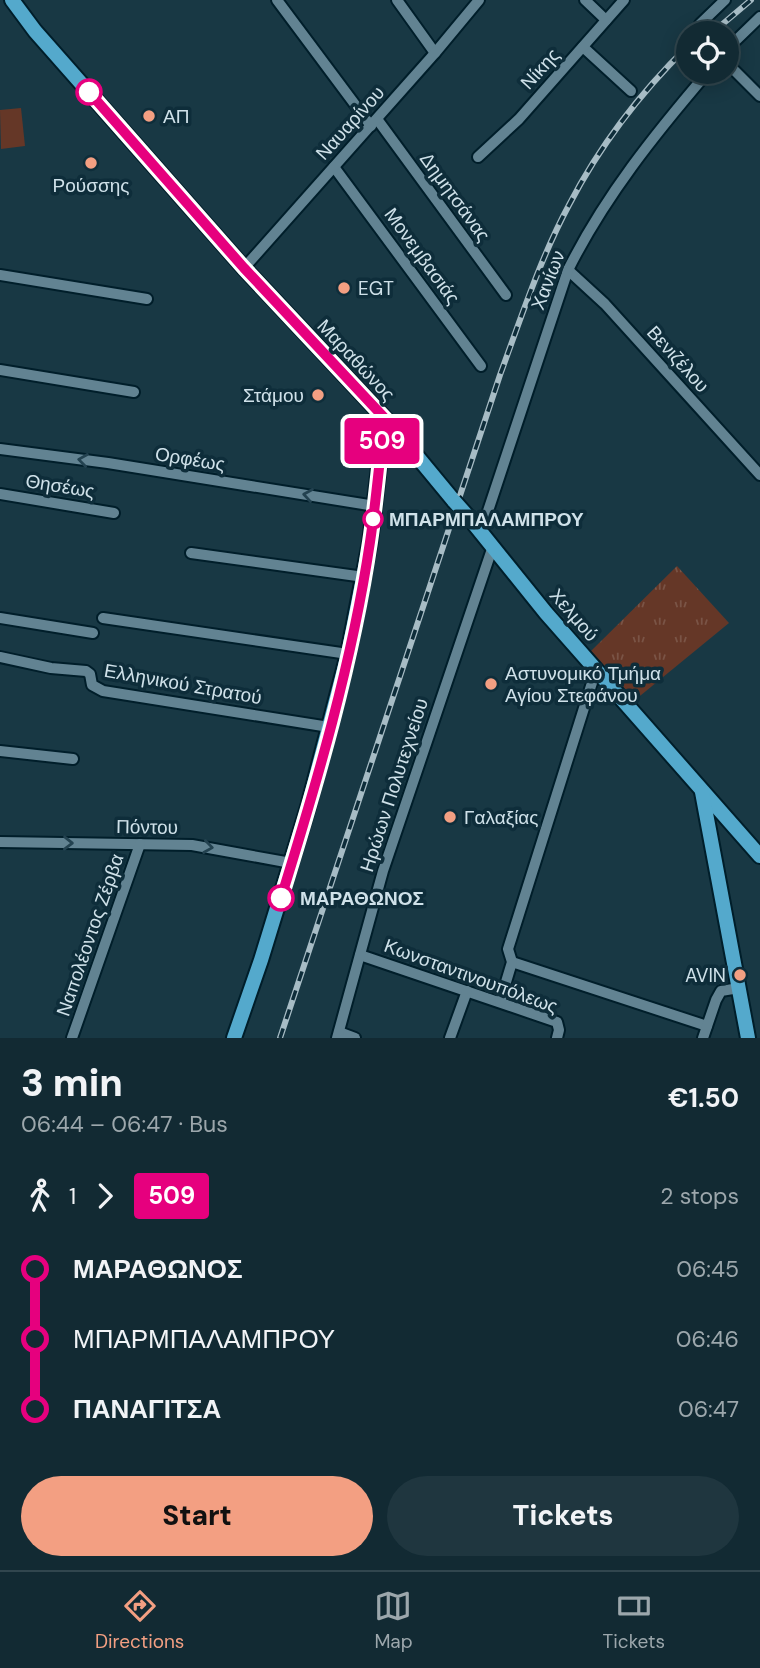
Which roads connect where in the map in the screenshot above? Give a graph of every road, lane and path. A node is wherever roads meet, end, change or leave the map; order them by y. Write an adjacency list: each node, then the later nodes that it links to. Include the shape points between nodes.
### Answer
1 (12, 0): 21 (main road, Μαραθώνος)
2 (277, 0): 18 (street, Δημητσάνας)
3 (397, 0): 13 (street)
4 (480, 0): 13 (street, Ναυαρίνου)
5 (585, 0): 9 (street)
6 (624, 0): 9 (street, Νίκης)
7 (725, 0): 10 (street)
8 (760, 17): 11 (street)
9 (606, 20): 12 (street, Νίκης)
10 (703, 21)
11 (739, 37)
12 (583, 47): 16 (street); 19 (street, Νίκης)
13 (435, 53): 18 (street, Ναυαρίνου)
14 (739, 75): 17 (street)
15 (698, 84): 22 (street, Χανίων, via 620,180)
16 (631, 91)
17 (760, 96)
18 (374, 122): 20 (street, Ναυαρίνου); 24 (street, Δημητσάνας)
19 (478, 157)
20 (334, 167): 21 (street, Ναυαρίνου); 26 (street, Μονεμβασιάς)
21 (244, 268): 29 (main road, Μαραθώνος)
22 (568, 270): 31 (street, Βενιζέλου, via 605,304); 35 (street, Χανίων)
23 (0, 275): 25 (street)
24 (506, 295)
25 (147, 299)
26 (481, 366)
27 (0, 370): 28 (street)
28 (134, 392)
29 (392, 426): 33 (main road, Μαραθώνος, via 382,442); 35 (main road, Χελμού, bridge)
30 (0, 449): 33 (street, Ορφέως, one-way to 30)
31 (760, 474)
32 (0, 494): 34 (street, Θησέως)
33 (375, 506): 38 (main road, Μαραθώνος)
34 (114, 513)
35 (481, 532): 36 (main road, Χελμού)
36 (493, 546): 44 (main road, Χελμού); 53 (street, Ηρώων Πολυτεχνείου, via 383,871)
37 (191, 553): 38 (street)
38 (364, 577): 42 (main road, Μαραθώνος)
39 (0, 618): 41 (street)
40 (103, 618): 42 (street)
41 (93, 633)
42 (348, 654): 45 (main road, Μαραθώνος)
43 (0, 657): 45 (street, Ελληνικού Στρατού, via 86,671 92,685 103,691)
44 (596, 670): 48 (main road, Χελμού); 54 (street, via 508,949)
45 (329, 727): 52 (main road, Μαραθώνος)
46 (0, 751): 47 (street)
47 (73, 759)
48 (702, 791): 51 (main road, Χελμού); 55 (main road)
49 (0, 842): 50 (street, Πόντου, one-way to 50)
50 (140, 844): 52 (street, Πόντου, one-way to 52, via 192,845); 60 (street, Ναπολέοντος Ζέρβα)
51 (760, 856)
52 (291, 863): 61 (main road, Μαραθώνος)
53 (360, 955): 56 (street, Κωνσταντινουπόλεως); 59 (street, Ηρώων Πολυτεχνείου)
54 (512, 962): 57 (street); 58 (street)
55 (738, 988): 58 (street, via 721,991); 66 (main road)
56 (467, 991): 57 (street, Κωνσταντινουπόλεως); 63 (street)
57 (500, 1002): 64 (street, Κωνσταντινουπόλεως, via 557,1022)
58 (707, 1026): 65 (street)
59 (338, 1035): 62 (street)
60 (72, 1038)
61 (234, 1038)
62 (355, 1038)
63 (450, 1038)
64 (557, 1038)
65 (703, 1038)
66 (748, 1038)

